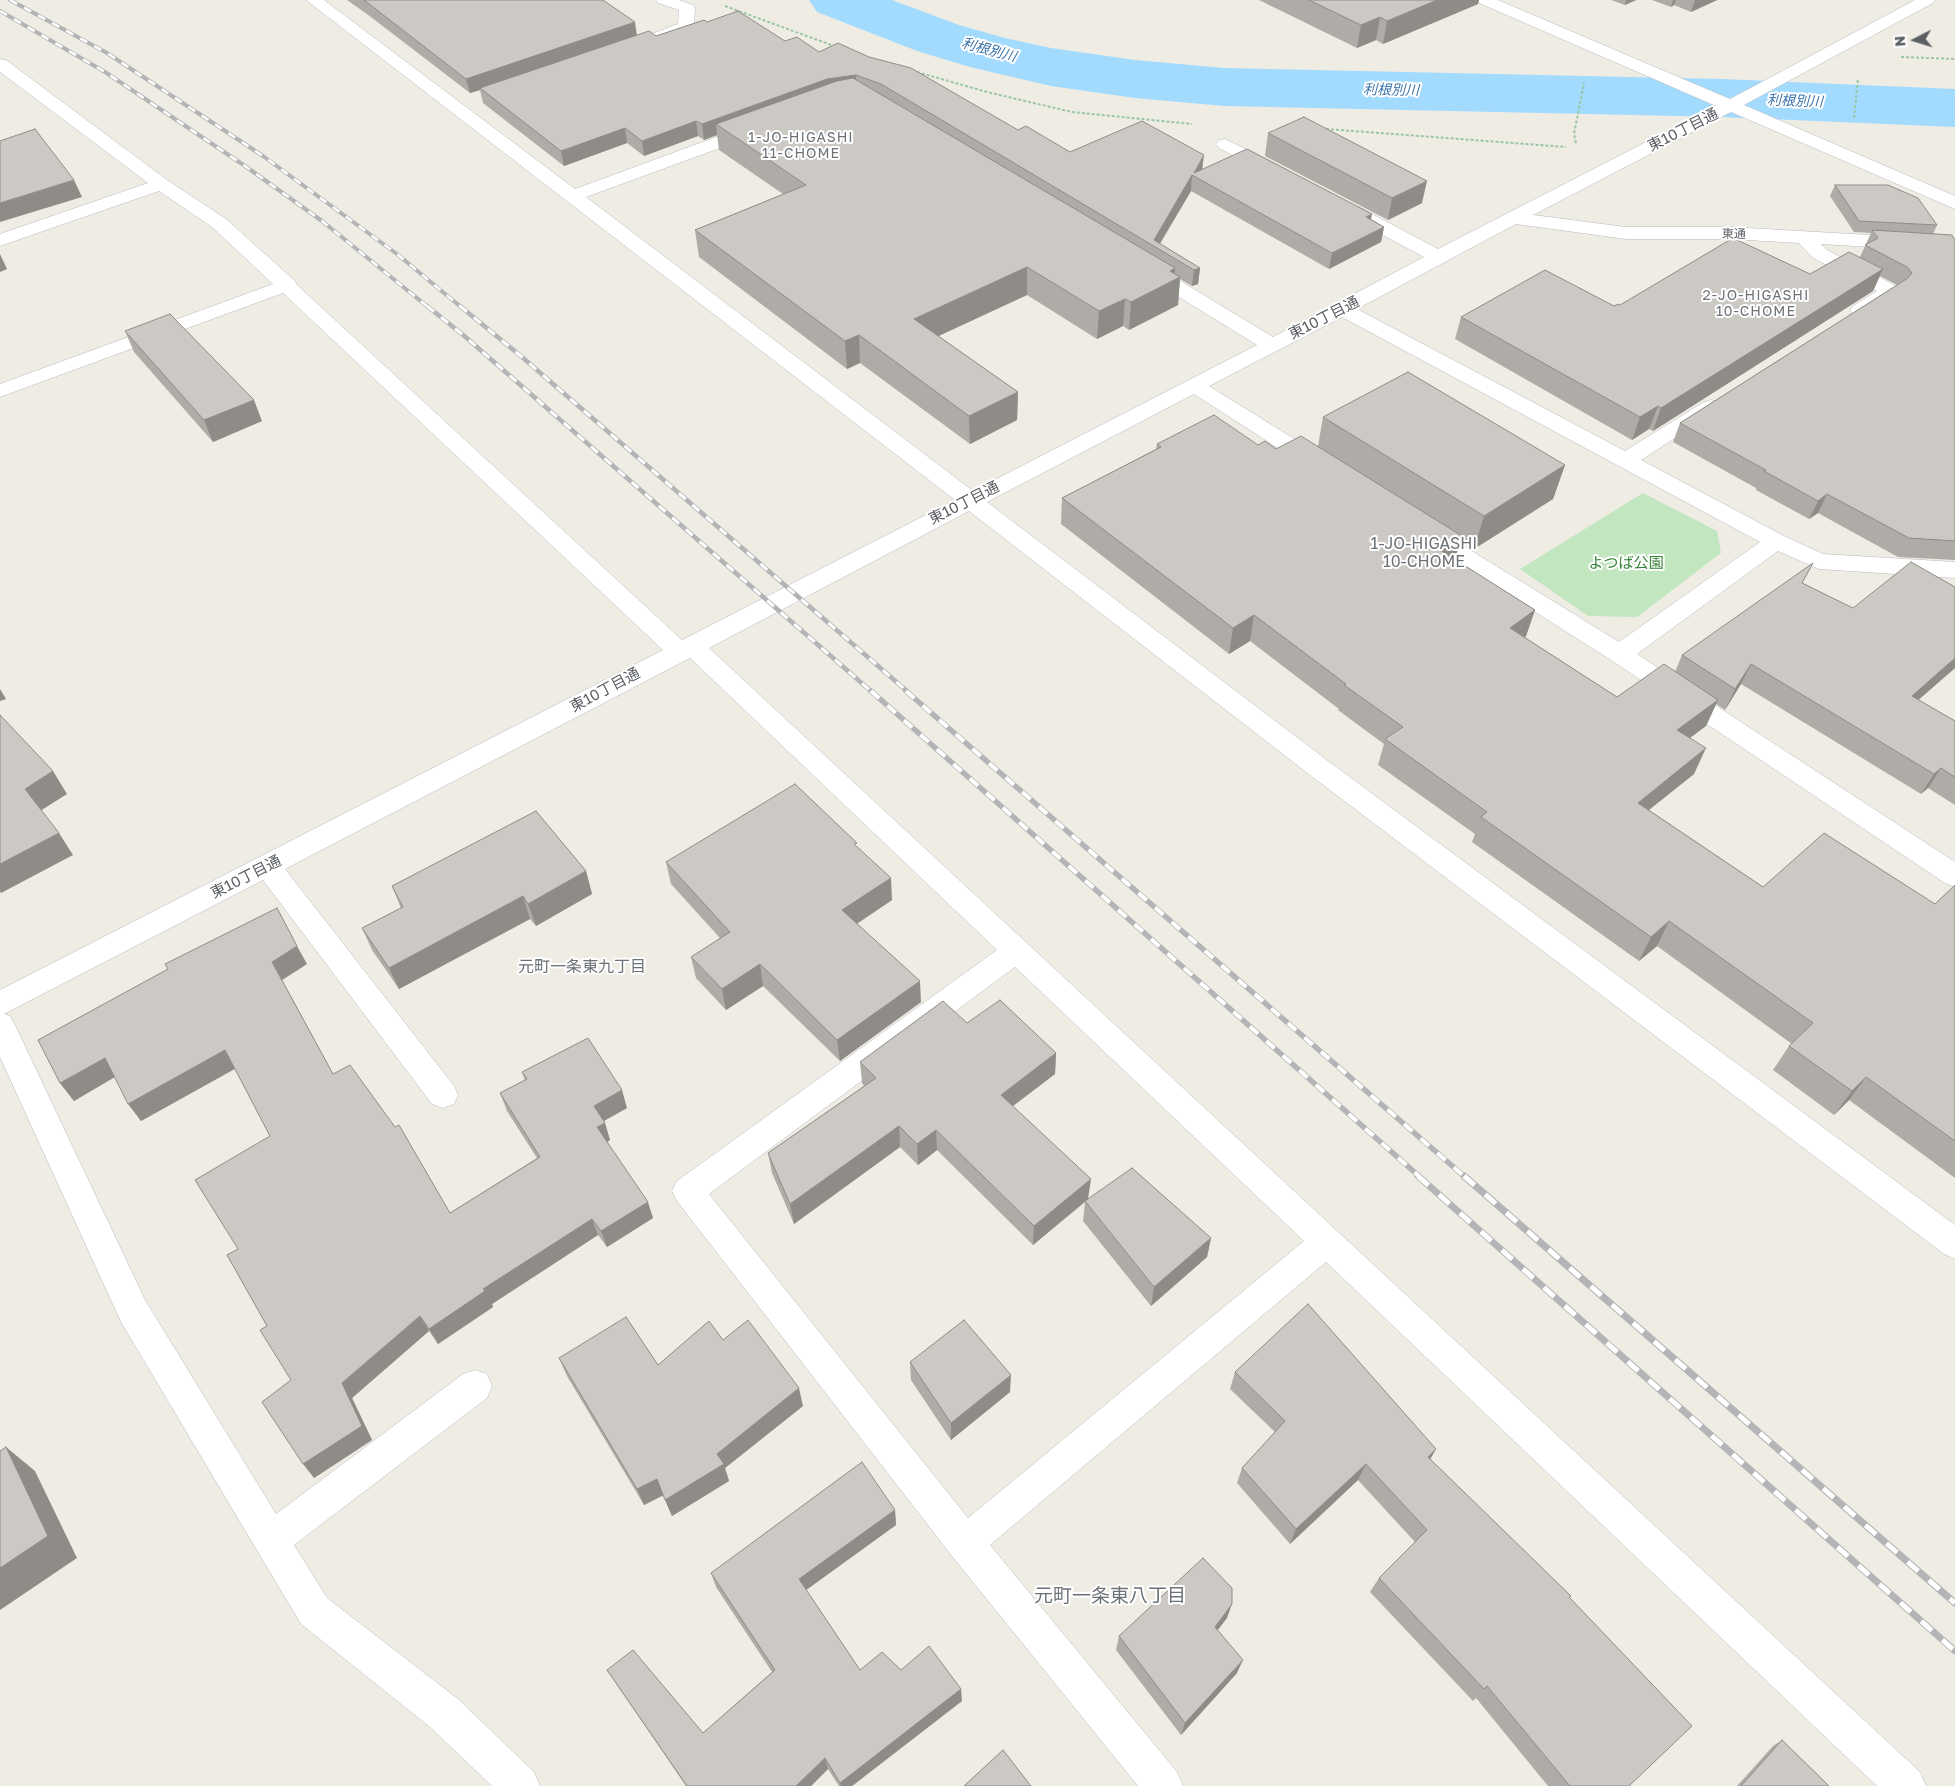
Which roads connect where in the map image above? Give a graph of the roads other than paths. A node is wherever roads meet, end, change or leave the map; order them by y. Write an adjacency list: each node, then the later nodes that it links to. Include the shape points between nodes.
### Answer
1 (314, 0): 12 (street, via 463,103)
2 (664, 0): 5 (street, via 686,8 686,27)
3 (1485, 0): 7 (street)
4 (1927, 0): 7 (street, 東10丁目通)
5 (639, 43)
6 (0, 64): 11 (street)
7 (1730, 106): 14 (street); 15 (street, 東10丁目通)
8 (769, 124): 12 (street)
9 (1225, 144): 10 (street)
10 (1285, 176)
11 (161, 184): 17 (street); 21 (street, via 219,222)
12 (573, 196): 30 (street)
13 (1337, 203): 19 (street)
14 (1955, 203)
15 (1514, 218): 16 (street, 東通, via 1626,233); 19 (street, 東10丁目通)
16 (1804, 237): 18 (street, 東通); 23 (street, via 1820,254 1891,291)
17 (0, 240)
18 (1955, 246)
19 (1438, 257): 22 (street, 東10丁目通)
20 (1130, 259): 24 (street)
21 (288, 284): 26 (street); 34 (street)
22 (1342, 309): 24 (street, 東10丁目通); 28 (street)
23 (1841, 323)
24 (1272, 345): 25 (street, 東10丁目通)
25 (1193, 385): 29 (street); 30 (street, 東10丁目通)
26 (0, 391)
27 (1725, 397): 28 (street)
28 (1626, 461): 32 (street)
29 (1334, 474)
30 (970, 500): 34 (street, 東10丁目通); 43 (street, via 1335,780)
31 (1410, 522): 35 (street)
32 (1776, 541): 33 (street, via 1819,561); 35 (street)
33 (1955, 570)
34 (685, 648): 36 (street, 東10丁目通); 38 (street)
35 (1620, 654): 37 (street)
36 (267, 866): 39 (street, 東10丁目通); 41 (street)
37 (1955, 876)
38 (1016, 951): 42 (street); 46 (street, via 688,1192)
39 (0, 1004)
40 (0, 1025): 45 (street, via 133,1311)
41 (443, 1095)
42 (1326, 1242): 46 (street); 49 (street)
43 (1955, 1244)
44 (475, 1386): 45 (street)
45 (271, 1540): 47 (street, via 314,1611 444,1714)
46 (965, 1543): 48 (street)
47 (520, 1786)
48 (1163, 1786)
49 (1906, 1786)

